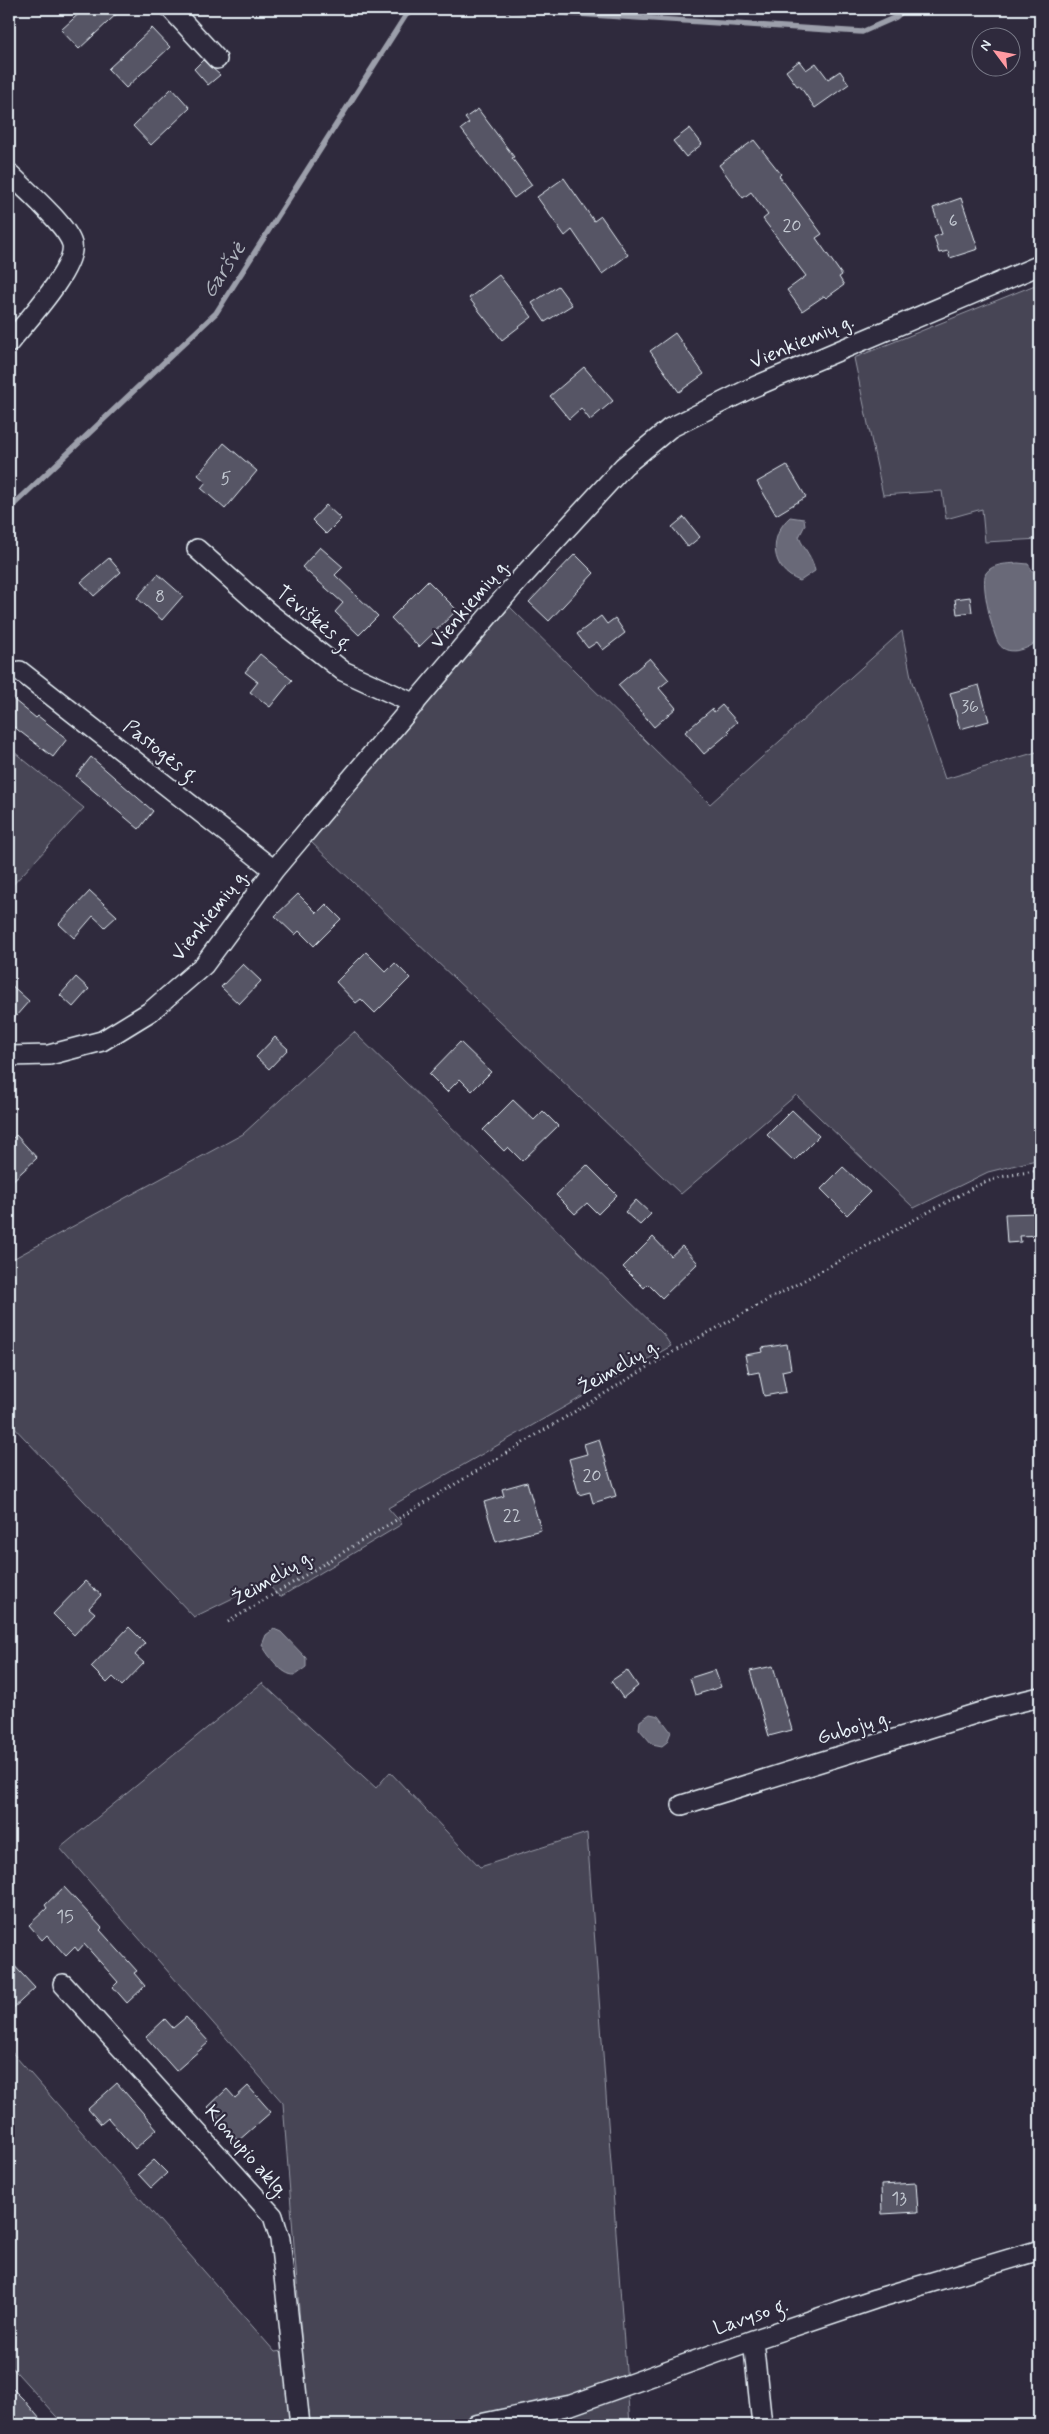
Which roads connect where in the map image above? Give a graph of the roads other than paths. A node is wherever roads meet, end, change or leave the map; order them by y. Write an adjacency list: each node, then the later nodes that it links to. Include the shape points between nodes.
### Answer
1 (170, 9): 2 (street)
2 (217, 59)
3 (9, 173): 5 (street, via 64,229 72,245 64,274)
4 (1040, 265): 8 (street, Vienkiemių g., via 749,389 670,428 624,466 512,588)
5 (9, 343)
6 (197, 549): 8 (street, Tėviškės g., via 269,613 343,671)
7 (20, 671): 9 (street, Pastogės g.)
8 (415, 704): 9 (street, Vienkiemių g.)
9 (274, 870): 10 (street, Vienkiemių g., via 204,965 150,1011 102,1041 49,1054)
10 (9, 1056)
11 (1040, 1697): 12 (street, Gubojų g., via 994,1708)
12 (682, 1805)
13 (63, 1984): 16 (street, Klonupio aklg., via 273,2216 280,2239)
14 (1040, 2250): 15 (street, Lavyso g., via 875,2299)
15 (754, 2340): 17 (street, Lavyso g., via 571,2405); 18 (street)
16 (300, 2425)
17 (476, 2425)
18 (762, 2425)

